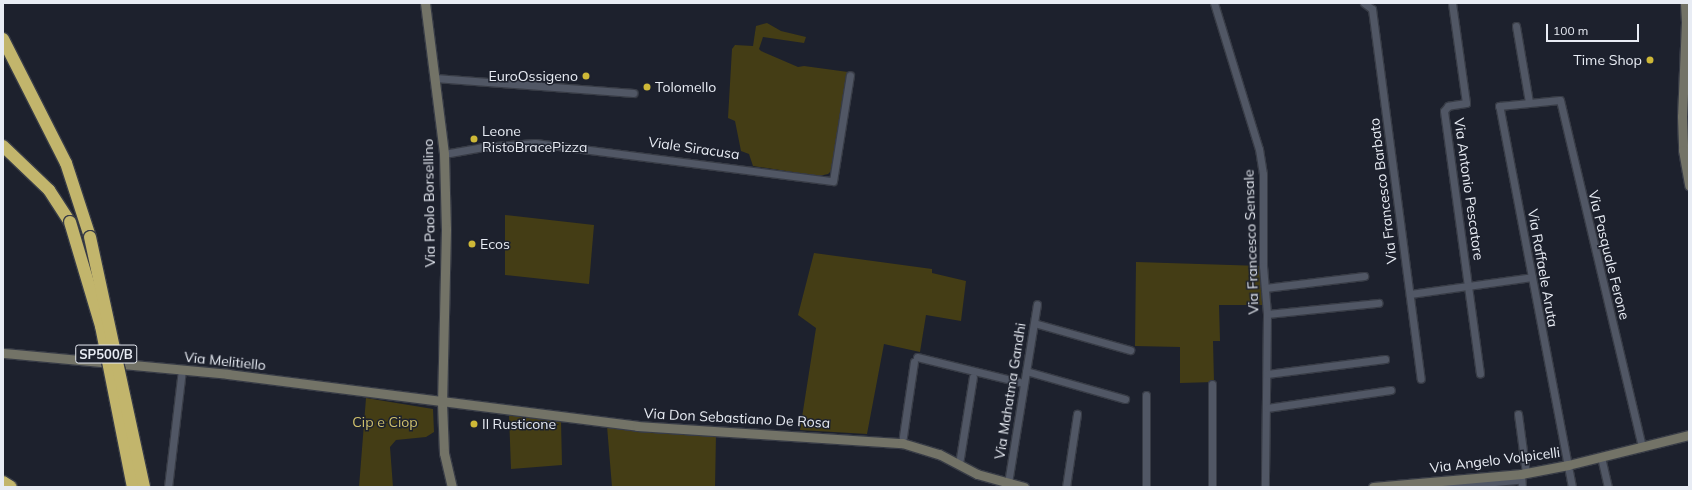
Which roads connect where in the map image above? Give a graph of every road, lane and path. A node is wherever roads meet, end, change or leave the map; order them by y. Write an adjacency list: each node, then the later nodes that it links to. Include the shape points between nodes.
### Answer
1 (425, 3): 11 (street, Via Paolo Borsellino)
2 (1214, 3): 22 (street, Via Francesco Sensale, via 1259,149 1263,191)
3 (1364, 3): 23 (street, Via Francesco Barbato, via 1372,9)
4 (1452, 3): 21 (street, Via Antonio Pescatore, via 1466,103 1448,106 1444,111)
5 (1685, 3): 6 (street)
6 (1688, 22): 9 (street)
7 (1516, 26): 14 (street)
8 (4, 41): 59 (highway, SP500/B, bridge, via 66,163 80,198)
9 (1687, 67): 13 (street)
10 (850, 75): 17 (street, Viale Siracusa, via 833,181 536,143 483,147)
11 (435, 78): 12 (street); 17 (street, Via Paolo Borsellino)
12 (633, 93)
13 (1686, 98): 16 (street)
14 (1529, 102): 20 (street, Via Raffaele Aruta, via 1499,106); 48 (street, Via Pasquale Ferone, via 1560,100)
15 (3, 146): 58 (highway, SP500/B, bridge, via 50,190 66,216 80,252 101,326)
16 (1686, 149): 18 (street)
17 (444, 154): 42 (street, Via Paolo Borsellino, via 446,229)
18 (1689, 185)
19 (1364, 276): 22 (street)
20 (1532, 277): 21 (street); 51 (street, Via Raffaele Aruta)
21 (1469, 286): 23 (street); 34 (street, Via Antonio Pescatore)
22 (1265, 288): 26 (street, Via Francesco Sensale)
23 (1410, 294): 36 (street, Via Francesco Barbato)
24 (1378, 303): 26 (street)
25 (1037, 304): 27 (street, Via Mahatma Gandhi)
26 (1267, 314): 33 (street, Via Francesco Sensale)
27 (1034, 322): 28 (street); 32 (street, Via Mahatma Gandhi)
28 (1130, 350)
29 (3, 354): 31 (street, Via Melitiello)
30 (1384, 359): 33 (street)
31 (182, 370): 42 (street, Via Melitiello); 60 (street)
32 (1026, 371): 37 (street, Via Mahatma Gandhi); 41 (street)
33 (1267, 374): 43 (street, Via Francesco Sensale)
34 (1480, 374)
35 (973, 377): 50 (street)
36 (1420, 378)
37 (1024, 383): 47 (street, via 915,360); 54 (street, Via Mahatma Gandhi)
38 (1212, 384): 65 (street)
39 (1391, 390): 43 (street)
40 (1146, 395): 64 (street)
41 (1124, 399)
42 (442, 403): 47 (street, Via Don Sebastiano De Rosa, via 637,426); 61 (street, Via Paolo Borsellino, via 444,453)
43 (1267, 408): 66 (street, Via Francesco Sensale)
44 (1078, 414): 63 (street)
45 (1518, 414): 52 (street)
46 (1689, 434): 48 (street, Via Angelo Volpicelli)
47 (902, 444): 50 (street, Via Don Sebastiano De Rosa, via 925,449)
48 (1642, 447): 49 (street, Via Angelo Volpicelli)
49 (1602, 457): 51 (street, Via Angelo Volpicelli); 72 (street)
50 (959, 464): 54 (street, Via Don Sebastiano De Rosa, via 977,474)
51 (1568, 465): 52 (street, Via Angelo Volpicelli); 71 (street, Via Raffaele Aruta)
52 (1521, 476): 55 (street, Via Angelo Volpicelli); 56 (street); 70 (street)
53 (3, 482): 57 (highway)
54 (1008, 483): 62 (street, Via Don Sebastiano De Rosa)
55 (1424, 485): 67 (street, Via Angelo Volpicelli)
56 (1477, 486): 69 (street)
57 (12, 487)
58 (133, 487)
59 (144, 487)
60 (168, 487)
61 (452, 487)
62 (1024, 487)
63 (1066, 487)
64 (1146, 487)
65 (1212, 487)
66 (1266, 487)
67 (1373, 487)
68 (1440, 487): 69 (street)
69 (1449, 487)
70 (1522, 487)
71 (1572, 487)
72 (1608, 487)

